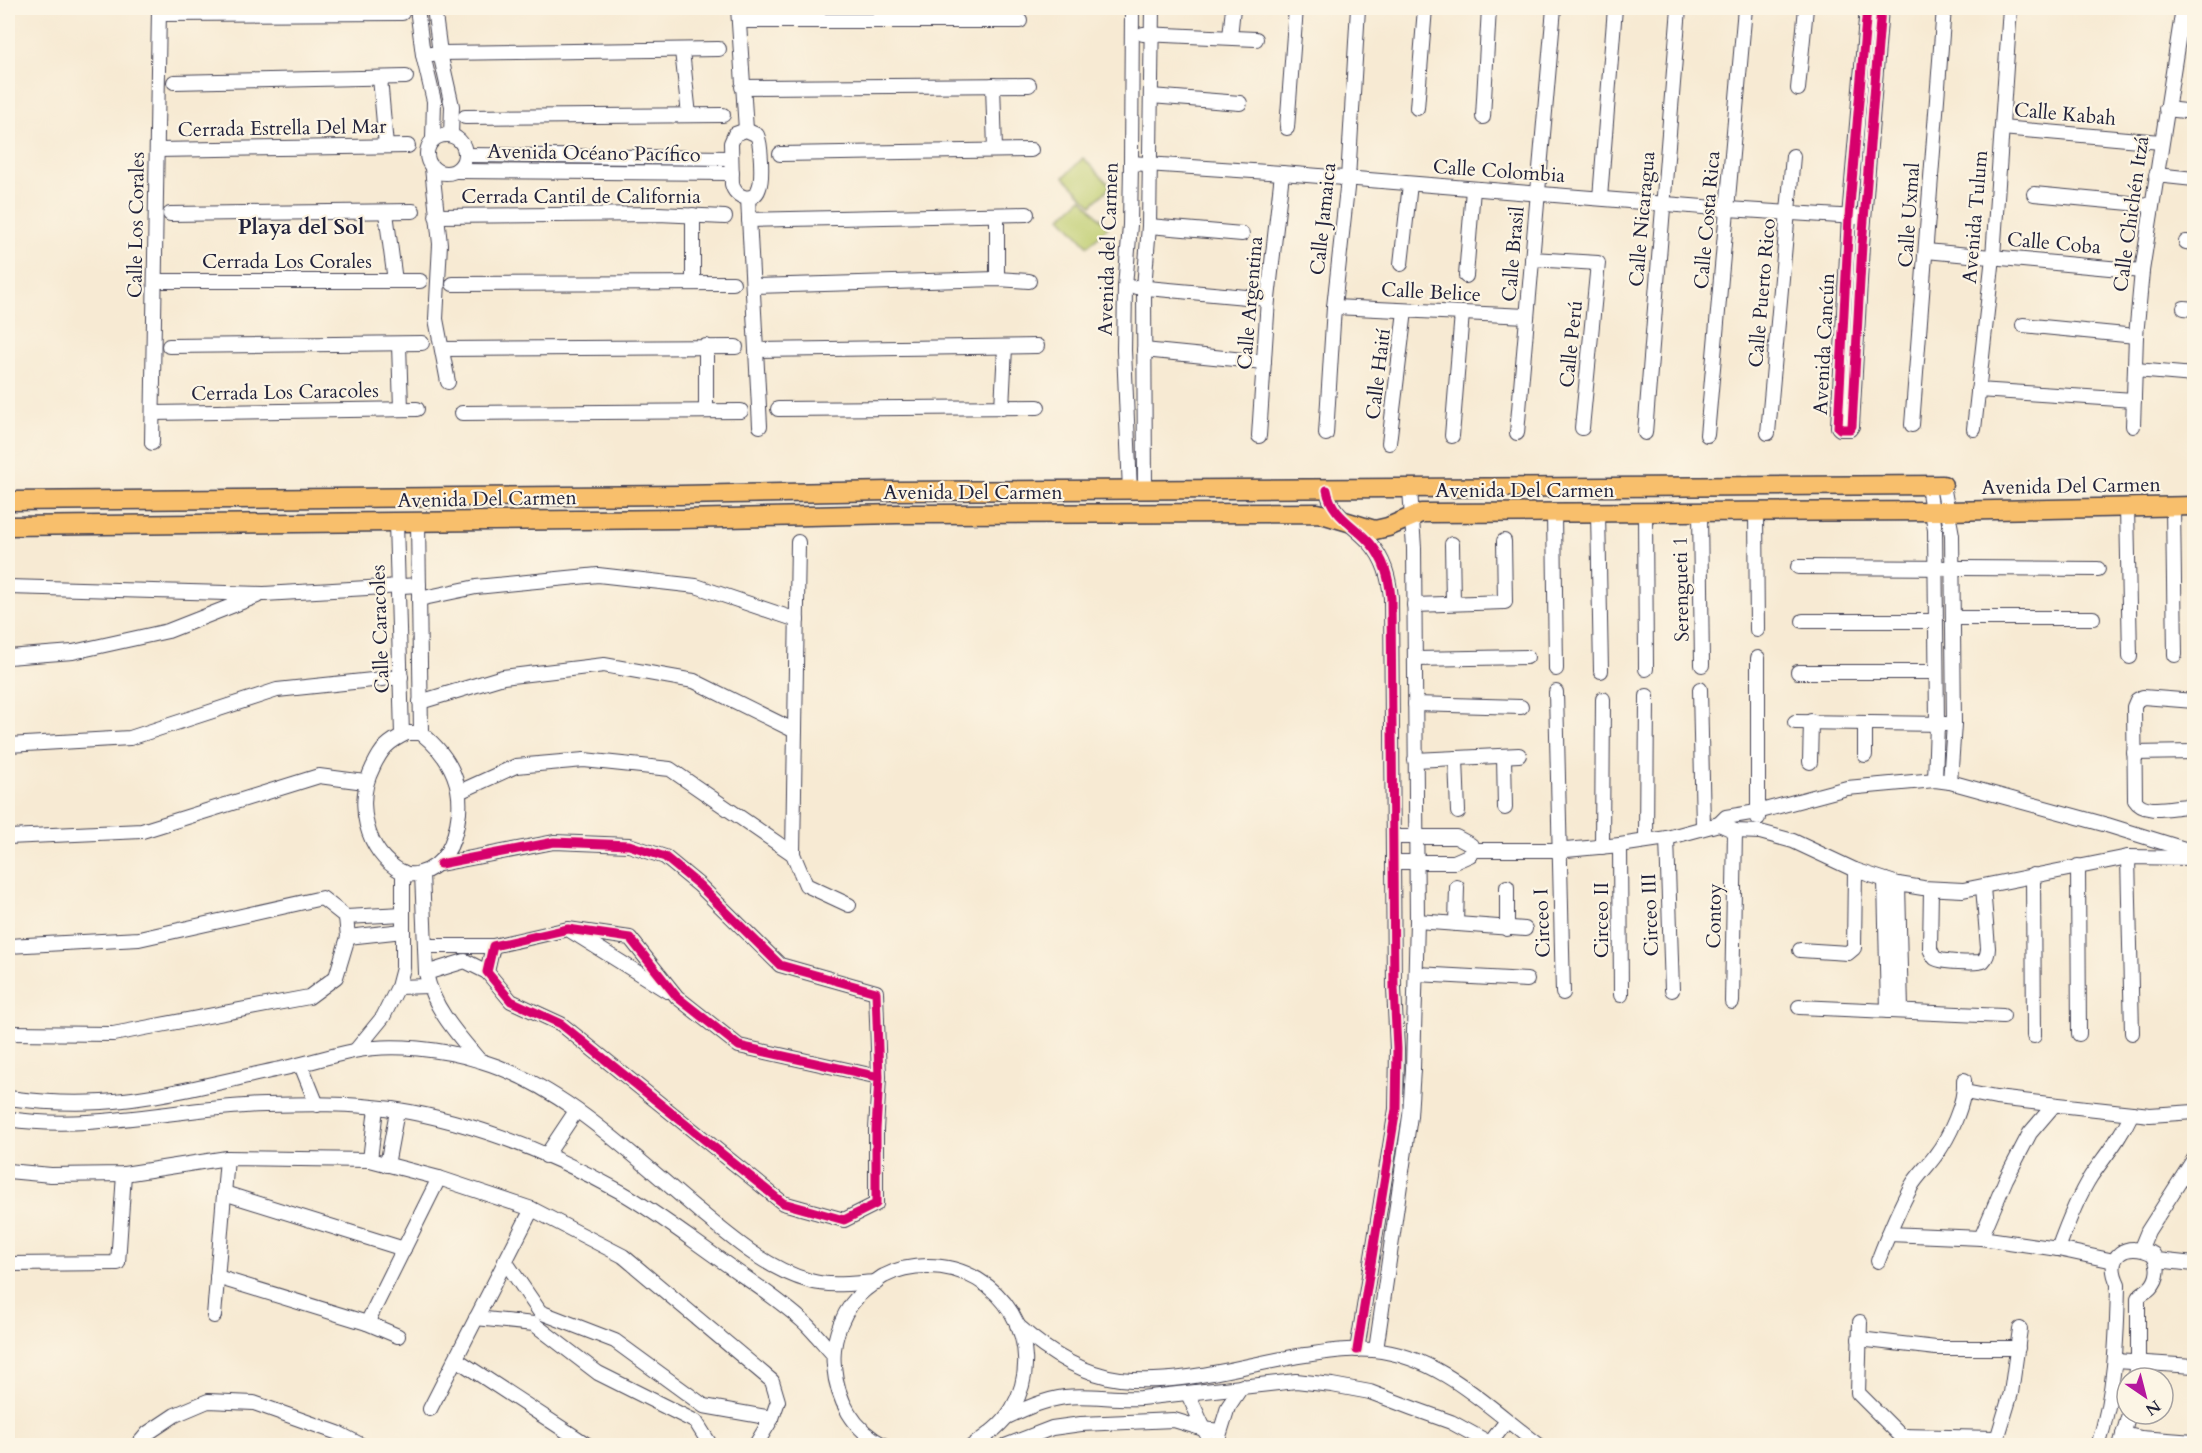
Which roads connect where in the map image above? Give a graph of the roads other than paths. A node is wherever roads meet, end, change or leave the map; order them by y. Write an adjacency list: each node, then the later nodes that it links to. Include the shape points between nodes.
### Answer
1 (417, 8): 31 (street)
2 (434, 8): 30 (street)
3 (1132, 8): 24 (street, Avenida del Carmen)
4 (1152, 8): 25 (street, Avenida del Carmen)
5 (1233, 8): 26 (street)
6 (1296, 8): 50 (street)
7 (1358, 8): 73 (street, Calle Jamaica)
8 (1425, 8): 41 (street)
9 (1489, 8): 47 (street)
10 (1554, 8): 76 (street, Calle Brasil)
11 (1615, 8): 79 (street)
12 (1679, 8): 80 (street, Calle Nicaragua)
13 (1745, 8): 82 (street, Calle Costa Rica)
14 (1806, 8): 38 (street)
15 (1867, 8): 48 (street, Avenida Cancún)
16 (1881, 8): 49 (street, Avenida Cancún)
17 (1944, 8): 97 (street, Calle Uxmal)
18 (2010, 8): 51 (street, Avenida Tulum)
19 (2187, 8): 42 (street, Calle Chichén Itzá)
20 (159, 11): 21 (street); 58 (street, Calle Los Corales)
21 (402, 13)
22 (738, 14): 23 (street); 37 (street)
23 (1020, 21)
24 (1132, 34): 25 (street); 65 (street, Avenida del Carmen)
25 (1151, 34): 26 (street); 39 (street, Avenida del Carmen)
26 (1230, 37): 27 (street)
27 (1256, 39)
28 (719, 49): 29 (street)
29 (682, 51): 30 (street); 45 (street)
30 (440, 53): 31 (street); 53 (street, via 452,106)
31 (423, 55): 54 (street, via 434,101)
32 (406, 77): 33 (street)
33 (380, 78): 34 (street); 56 (street)
34 (174, 82)
35 (993, 85): 36 (street); 37 (street); 59 (street)
36 (1029, 85)
37 (742, 87): 52 (street)
38 (1798, 89)
39 (1151, 96): 40 (street); 66 (street, Avenida del Carmen)
40 (1240, 103)
41 (1417, 108)
42 (2166, 109): 43 (street); 55 (street, Calle Chichén Itzá)
43 (2194, 112)
44 (723, 115): 45 (street)
45 (690, 116): 46 (street)
46 (465, 117)
47 (1483, 117)
48 (1857, 118): 49 (street); 92 (street, Avenida Cancún)
49 (1872, 120): 93 (street, Avenida Cancún)
50 (1287, 128)
51 (2002, 128): 55 (street, Calle Kabah); 98 (street, Avenida Tulum)
52 (746, 130): 64 (street, via 732,138); 78 (street, via 757,135 760,143 760,186)
53 (451, 135): 54 (street); 62 (street, via 462,142)
54 (433, 139): 67 (street, via 426,157)
55 (2161, 142): 71 (street, Calle Chichén Itzá)
56 (386, 146): 57 (street, Cerrada Estrella Del Mar); 58 (street, Cerrada Estrella Del Mar)
57 (408, 146)
58 (157, 150): 104 (street, Calle Los Corales)
59 (995, 150): 60 (street); 61 (street)
60 (1031, 150)
61 (780, 154)
62 (465, 155): 64 (street, Avenida Océano Pacífico); 68 (street)
63 (1793, 156): 88 (street, Calle Puerto Rico)
64 (732, 158): 69 (street)
65 (1131, 163): 66 (street, Calle Colombia); 112 (street, Avenida del Carmen)
66 (1151, 163): 70 (street, Calle Colombia); 95 (street, Avenida del Carmen)
67 (432, 168): 68 (street, via 443,173); 90 (street)
68 (456, 171): 69 (street, Avenida Océano Pacífico)
69 (732, 173): 78 (street, via 735,193)
70 (1282, 173): 73 (street, Calle Colombia); 114 (street, Calle Argentina)
71 (2156, 175): 72 (street); 81 (street, Calle Chichén Itzá)
72 (2194, 178)
73 (1348, 179): 74 (street, Calle Colombia); 115 (street, Calle Jamaica)
74 (1410, 184): 75 (street, Calle Colombia); 100 (street)
75 (1473, 189): 76 (street, Calle Colombia); 102 (street)
76 (1538, 194): 79 (street, Calle Colombia); 99 (street, Calle Brasil)
77 (2034, 194): 81 (street)
78 (748, 198): 94 (street)
79 (1600, 198): 80 (street, Calle Colombia)
80 (1663, 203): 82 (street, Calle Colombia); 154 (street, Calle Nicaragua)
81 (2151, 205): 101 (street, Calle Chichén Itzá)
82 (1728, 209): 88 (street, Calle Colombia); 157 (street, Calle Costa Rica)
83 (413, 211): 84 (street)
84 (386, 213): 85 (street); 105 (street)
85 (170, 214)
86 (997, 214): 87 (street); 94 (street); 103 (street)
87 (1027, 214)
88 (1789, 214): 92 (street, Calle Colombia); 155 (street, Calle Puerto Rico)
89 (693, 215): 90 (street, Cerrada Cantil de California); 91 (street, Cerrada Cantil de California); 107 (street)
90 (436, 216): 128 (street, via 440,244 436,319)
91 (725, 217)
92 (1849, 217): 93 (street, Calle Colombia); 93 (street, Avenida Cancún, via 1838,427 1845,429 1852,426)
93 (1864, 218)
94 (749, 220): 111 (street)
95 (1149, 226): 96 (street); 113 (street, Avenida del Carmen)
96 (1242, 234)
97 (1926, 251): 98 (street, Calle Coba); 148 (street, Calle Uxmal)
98 (1993, 257): 101 (street, Calle Coba); 135 (street, Avenida Tulum)
99 (1532, 259): 118 (street, Calle Brasil); 151 (street, Calle Perú, via 1598,263)
100 (1401, 264)
101 (2142, 270): 120 (street, Calle Chichén Itzá)
102 (1466, 276)
103 (997, 279): 108 (street); 111 (street)
104 (155, 280): 105 (street, Cerrada Los Corales); 144 (street, Calle Los Corales)
105 (395, 281): 106 (street, Cerrada Los Corales)
106 (420, 281)
107 (693, 281): 109 (street); 110 (street)
108 (1029, 281)
109 (734, 283)
110 (453, 284)
111 (753, 286): 129 (street)
112 (1125, 287): 113 (street); 147 (street, Avenida del Carmen)
113 (1144, 288): 114 (street); 130 (street, Avenida del Carmen)
114 (1268, 299): 131 (street, Calle Argentina)
115 (1334, 307): 116 (street, Calle Belice); 156 (street, Calle Jamaica)
116 (1405, 310): 117 (street, Calle Belice); 160 (street, Calle Haití)
117 (1462, 313): 118 (street, Calle Belice); 159 (street)
118 (1527, 316): 153 (street, Calle Brasil)
119 (2023, 325): 120 (street)
120 (2136, 336): 132 (street, Calle Chichén Itzá)
121 (422, 343): 122 (street)
122 (399, 344): 123 (street); 141 (street)
123 (169, 346)
124 (706, 346): 126 (street); 128 (street); 142 (street)
125 (1037, 346): 127 (street)
126 (736, 347)
127 (1005, 347): 129 (street); 138 (street)
128 (442, 349): 134 (street)
129 (757, 350): 149 (street)
130 (1144, 350): 131 (street); 146 (street, Avenida del Carmen)
131 (1264, 362): 158 (street, Calle Argentina)
132 (2136, 370): 133 (street); 136 (street, Calle Chichén Itzá)
133 (2194, 375)
134 (448, 382)
135 (1978, 390): 136 (street); 152 (street, Avenida Tulum)
136 (2134, 400): 150 (street, Calle Chichén Itzá)
137 (1038, 407): 138 (street)
138 (1002, 408): 140 (street)
139 (417, 409): 141 (street, Cerrada Los Caracoles)
140 (778, 409)
141 (401, 410): 144 (street, Cerrada Los Caracoles)
142 (706, 410): 143 (street); 145 (street)
143 (741, 411)
144 (153, 413): 161 (street, Calle Los Corales)
145 (462, 413)
146 (1145, 415): 147 (street); 167 (street, Avenida del Carmen)
147 (1125, 416): 167 (street, Avenida del Carmen)
148 (1912, 425)
149 (760, 426)
150 (2133, 426)
151 (1582, 428)
152 (1974, 429)
153 (1517, 433)
154 (1645, 433)
155 (1768, 433)
156 (1326, 434)
157 (1707, 435)
158 (1259, 436)
159 (1452, 436)
160 (1389, 443)
161 (152, 444)
162 (1842, 486): 163 (main road, Avenida Del Carmen); 164 (main road, Avenida Del Carmen); 176 (main road)
163 (1936, 486): 177 (street, Avenida Del Carmen)
164 (1410, 489): 165 (main road, Avenida Del Carmen); 184 (street)
165 (1327, 490): 167 (main road, Avenida Del Carmen); 186 (street, via 1333,510)
166 (888, 491): 167 (main road, Avenida Del Carmen); 168 (main road, Avenida Del Carmen); 183 (main road, via 889,503)
167 (1137, 491)
168 (680, 495): 169 (main road, Avenida Del Carmen); 185 (main road)
169 (473, 497): 170 (main road, Avenida Del Carmen); 187 (main road)
170 (338, 498): 171 (main road, Avenida Del Carmen); 190 (main road)
171 (66, 500): 172 (main road, Avenida Del Carmen); 191 (main road)
172 (8, 501)
173 (2194, 506): 175 (main road, Avenida Del Carmen)
174 (2127, 507): 175 (main road, Avenida Del Carmen); 177 (main road, Avenida Del Carmen); 219 (street)
175 (2173, 507): 216 (street)
176 (1841, 511): 177 (main road, Avenida Del Carmen); 181 (main road, Avenida Del Carmen)
177 (1940, 511): 197 (street, Avenida Del Carmen); 198 (street, Avenida Del Carmen, via 1952,535)
178 (1598, 512): 179 (main road, Avenida Del Carmen); 182 (main road, Avenida Del Carmen); 225 (street)
179 (1645, 512): 180 (main road, Avenida Del Carmen); 224 (street)
180 (1700, 512): 181 (main road, Avenida Del Carmen); 222 (street, Serengueti 1)
181 (1756, 512): 213 (street)
182 (1554, 513): 184 (main road, Avenida Del Carmen, via 1421,513); 223 (street)
183 (897, 514): 185 (main road, Avenida Del Carmen); 186 (main road, Avenida Del Carmen, via 1318,513)
184 (1411, 517): 186 (main road, Avenida Del Carmen, via 1375,530); 201 (street)
185 (681, 519): 187 (main road, Avenida Del Carmen)
186 (1346, 520): 203 (street, via 1380,557)
187 (473, 521): 189 (main road, Avenida Del Carmen)
188 (396, 522): 189 (main road, Avenida Del Carmen); 190 (main road, Avenida Del Carmen); 200 (street, Calle Caracoles)
189 (418, 522): 204 (street, Calle Caracoles)
190 (338, 523): 191 (main road, Avenida Del Carmen)
191 (66, 525): 192 (main road, Avenida Del Carmen)
192 (8, 526)
193 (1504, 541): 206 (street, via 1504,602)
194 (798, 542): 210 (street)
195 (1452, 544): 206 (street)
196 (1798, 567): 197 (street)
197 (1935, 569): 198 (street); 212 (street, Avenida Del Carmen)
198 (1952, 569): 199 (street); 208 (street, Avenida Del Carmen)
199 (2098, 569)
200 (398, 585): 204 (street); 205 (street); 215 (street, Calle Caracoles)
201 (1414, 585): 203 (street); 207 (street)
202 (8, 587): 205 (street)
203 (1390, 587): 255 (street)
204 (419, 592): 210 (street, via 598,575 696,586); 214 (street, Calle Caracoles)
205 (264, 594): 217 (street, via 168,631 73,651)
206 (1454, 603): 207 (street)
207 (1414, 605): 221 (street)
208 (1953, 618): 209 (street); 241 (street, Avenida Del Carmen)
209 (2094, 618)
210 (796, 620): 242 (street)
211 (1803, 621): 212 (street)
212 (1935, 621): 227 (street, Avenida Del Carmen)
213 (1757, 630)
214 (420, 649): 215 (street); 234 (street, Calle Caracoles)
215 (400, 650): 228 (street, Calle Caracoles)
216 (2175, 655)
217 (8, 657)
218 (1527, 657): 221 (street)
219 (2130, 657)
220 (1758, 658): 263 (street)
221 (1415, 659): 235 (street)
222 (1702, 665)
223 (1556, 669)
224 (1646, 669)
225 (1601, 671)
226 (1798, 672): 227 (street)
227 (1936, 672): 240 (street, Avenida Del Carmen)
228 (401, 677): 244 (street, Calle Caracoles); 245 (street, via 277,690 130,738)
229 (1700, 689): 265 (street)
230 (1556, 692): 277 (street, Circeo I)
231 (1647, 696): 273 (street)
232 (1603, 699): 275 (street)
233 (2194, 701): 247 (street, via 2143,697 2138,700 2134,707)
234 (420, 702): 242 (street, via 503,677 604,665 694,681); 243 (street, Calle Caracoles)
235 (1415, 704): 236 (street); 252 (street)
236 (1521, 707)
237 (1811, 721): 238 (street); 239 (street); 253 (street)
238 (1795, 722)
239 (1865, 723): 240 (street); 249 (street)
240 (1937, 724): 241 (street); 254 (street, Avenida Del Carmen)
241 (1954, 724): 257 (street, Avenida Del Carmen)
242 (795, 731): 279 (street)
243 (421, 733): 244 (street); 259 (street, via 445,756)
244 (402, 735): 256 (street, via 390,741)
245 (8, 745)
246 (2194, 752): 247 (street)
247 (2134, 753): 260 (street, via 2138,805 2148,809)
248 (1519, 755): 250 (street)
249 (1865, 755)
250 (1504, 756): 251 (street); 261 (street)
251 (1456, 758): 252 (street); 262 (street)
252 (1415, 760): 258 (street)
253 (1810, 762)
254 (1935, 780): 257 (street); 263 (street, via 1847,788)
255 (1392, 781): 258 (street); 269 (street)
256 (365, 782): 268 (street, via 319,776 142,831); 288 (street, via 367,827 376,846)
257 (1950, 782): 272 (street)
258 (1416, 783): 270 (street)
259 (459, 792): 279 (street, via 516,766 584,760 670,769); 285 (street, via 459,812 450,849)
260 (2187, 806)
261 (1505, 808)
262 (1458, 812)
263 (1757, 812): 264 (street, via 1726,817); 267 (street)
264 (1719, 824): 265 (street); 266 (street)
265 (1703, 827): 271 (street)
266 (1735, 831): 267 (street); 323 (street, Contoy)
267 (1760, 832): 287 (street, via 1793,841)
268 (8, 837)
269 (1393, 837): 270 (street); 283 (street)
270 (1416, 837): 276 (street, via 1456,837 1471,845); 284 (street)
271 (1668, 838): 273 (street); 319 (street, Circeo III)
272 (2149, 838): 278 (street); 281 (street)
273 (1646, 840): 274 (street)
274 (1620, 845): 275 (street); 321 (street, Circeo II)
275 (1602, 847): 277 (street)
276 (1472, 850): 277 (street); 284 (street, via 1470,855 1454,862)
277 (1559, 850): 320 (street, Circeo I)
278 (2194, 852)
279 (793, 854): 298 (street, via 806,885)
280 (2128, 857): 281 (street); 286 (street); 328 (street)
281 (2147, 857): 282 (street)
282 (2194, 858)
283 (1393, 862): 284 (street); 318 (street)
284 (1416, 862): 301 (street)
285 (440, 864): 289 (street); 334 (street, via 554,842 629,845 665,857 780,965 876,993)
286 (2078, 866): 290 (street); 329 (street)
287 (1855, 870): 291 (street); 311 (street, via 1854,948 1848,953)
288 (403, 872): 289 (street); 297 (street)
289 (422, 873): 296 (street)
290 (2033, 875): 294 (street); 330 (street)
291 (1892, 882): 295 (street); 325 (street)
292 (1457, 887): 302 (street)
293 (1507, 887): 303 (street)
294 (1983, 887): 295 (street); 295 (street, via 1988,955 1978,962 1939,960 1932,955)
295 (1931, 889)
296 (423, 892): 297 (street, via 410,890); 309 (street)
297 (403, 894): 299 (street)
298 (849, 905)
299 (403, 914): 300 (street); 306 (street)
300 (346, 917): 307 (street); 308 (street, via 322,898 139,939)
301 (1417, 921): 302 (street); 316 (street)
302 (1456, 924): 303 (street)
303 (1507, 928): 305 (street)
304 (568, 929): 310 (street); 322 (street); 322 (street, via 630,938)
305 (1525, 929)
306 (403, 931): 307 (street); 317 (street, via 403,968)
307 (348, 937): 327 (street, via 336,976 309,998 114,1034)
308 (8, 946)
309 (425, 946): 312 (street); 314 (street)
310 (493, 946): 312 (street); 313 (street)
311 (1800, 950)
312 (465, 953): 313 (street); 314 (street)
313 (487, 972): 334 (street, via 511,1001 561,1024 783,1203 844,1220 876,1204)
314 (428, 980): 317 (street); 332 (street, via 443,1015)
315 (1527, 980): 316 (street)
316 (1416, 981): 318 (street); 377 (street, via 1410,1116)
317 (398, 987): 331 (street, via 383,1017)
318 (1394, 988): 376 (street, via 1396,1109)
319 (1672, 990)
320 (1563, 993)
321 (1621, 995)
322 (677, 997): 334 (street, via 739,1046)
323 (1732, 1002)
324 (1799, 1006): 325 (street)
325 (1894, 1011): 326 (street)
326 (2003, 1016)
327 (8, 1033)
328 (2132, 1033)
329 (2079, 1034)
330 (2034, 1036)
331 (356, 1050): 332 (street, via 426,1050); 333 (street)
332 (479, 1060): 340 (street, via 517,1074)
333 (301, 1065): 335 (street, via 103,1102); 336 (street)
334 (879, 1077)
335 (8, 1098)
336 (317, 1105): 338 (street); 343 (street, via 202,1109 60,1123)
337 (2054, 1105): 342 (street); 354 (street, via 1964,1086 1954,1121 1937,1155 1914,1182); 355 (street, via 2030,1132)
338 (376, 1108): 339 (street); 347 (street)
339 (397, 1110): 344 (street, via 447,1121); 348 (street)
340 (576, 1111): 344 (street); 366 (street, via 773,1268 812,1282)
341 (2194, 1112): 342 (street)
342 (2132, 1113): 358 (street, via 2090,1178)
343 (8, 1119)
344 (546, 1156): 378 (street, via 621,1192 662,1218 774,1297 807,1325)
345 (227, 1158): 347 (street); 350 (street); 352 (street)
346 (2194, 1159): 356 (street)
347 (370, 1160): 348 (street)
348 (387, 1164): 351 (street)
349 (8, 1171): 350 (street)
350 (124, 1174): 364 (street, via 118,1263)
351 (439, 1178): 353 (street); 357 (street)
352 (224, 1193): 357 (street); 365 (street)
353 (532, 1209): 363 (street); 390 (street, via 623,1256 772,1381 778,1401)
354 (1889, 1234): 355 (street); 360 (street)
355 (1981, 1238): 358 (street)
356 (2141, 1248): 359 (street); 361 (street, via 2127,1249)
357 (404, 1249): 370 (street)
358 (2058, 1249): 361 (street)
359 (2157, 1260): 362 (street); 382 (street, via 2156,1280 2138,1298)
360 (1878, 1261)
361 (2114, 1261): 381 (street, via 2113,1274 2118,1284)
362 (2193, 1261)
363 (505, 1262): 368 (street); 388 (street, via 540,1312 615,1341)
364 (8, 1264)
365 (217, 1277): 367 (street); 370 (street)
366 (877, 1282): 371 (street, via 885,1275 915,1266 945,1266 974,1276 999,1294); 378 (street, via 859,1295 840,1322)
367 (214, 1316)
368 (476, 1318): 380 (street); 393 (street, via 534,1324 598,1373)
369 (1860, 1322): 374 (street)
370 (367, 1323): 373 (street)
371 (1017, 1325): 379 (street, via 1060,1358 1119,1379 1186,1377); 391 (street, via 1024,1349 1023,1379)
372 (2020, 1329): 375 (street)
373 (398, 1336)
374 (1859, 1339): 375 (street, via 1936,1348); 397 (street, via 1858,1393)
375 (2018, 1348): 398 (street, via 2011,1393)
376 (1357, 1350): 377 (street); 379 (street)
377 (1376, 1350): 392 (street, via 1441,1372)
378 (832, 1354): 406 (street, via 836,1387 850,1417 873,1440)
379 (1292, 1357): 385 (street)
380 (456, 1359): 389 (street); 403 (street)
381 (2115, 1361): 382 (street); 412 (street, via 2108,1413)
382 (2138, 1363): 383 (street); 384 (street)
383 (2138, 1366)
384 (2194, 1366)
385 (1296, 1381): 386 (street); 400 (street, via 1370,1392 1451,1422)
386 (1242, 1386): 387 (street); 395 (street, via 1228,1407)
387 (1188, 1394): 391 (street, via 1120,1400 1066,1397 1035,1404); 394 (street)
388 (704, 1406): 390 (street); 393 (street)
389 (430, 1409)
390 (772, 1418): 405 (street)
391 (1005, 1418): 407 (street)
392 (1508, 1421): 400 (street); 411 (street)
393 (696, 1422): 404 (street)
394 (1204, 1429): 395 (street); 408 (street, via 1174,1420 1082,1424 1052,1428); 409 (street)
395 (1220, 1431): 410 (street)
396 (2121, 1440): 399 (street)
397 (1907, 1441): 398 (street)
398 (1995, 1442)
399 (2194, 1442)
400 (1492, 1444)
401 (137, 1446): 402 (street, via 148,1433 175,1415 208,1401 254,1402)
402 (363, 1446)
403 (590, 1446)
404 (711, 1446)
405 (756, 1446)
406 (885, 1446)
407 (972, 1446)
408 (1005, 1446)
409 (1211, 1446)
410 (1216, 1446)
411 (1540, 1446)
412 (2098, 1446)

